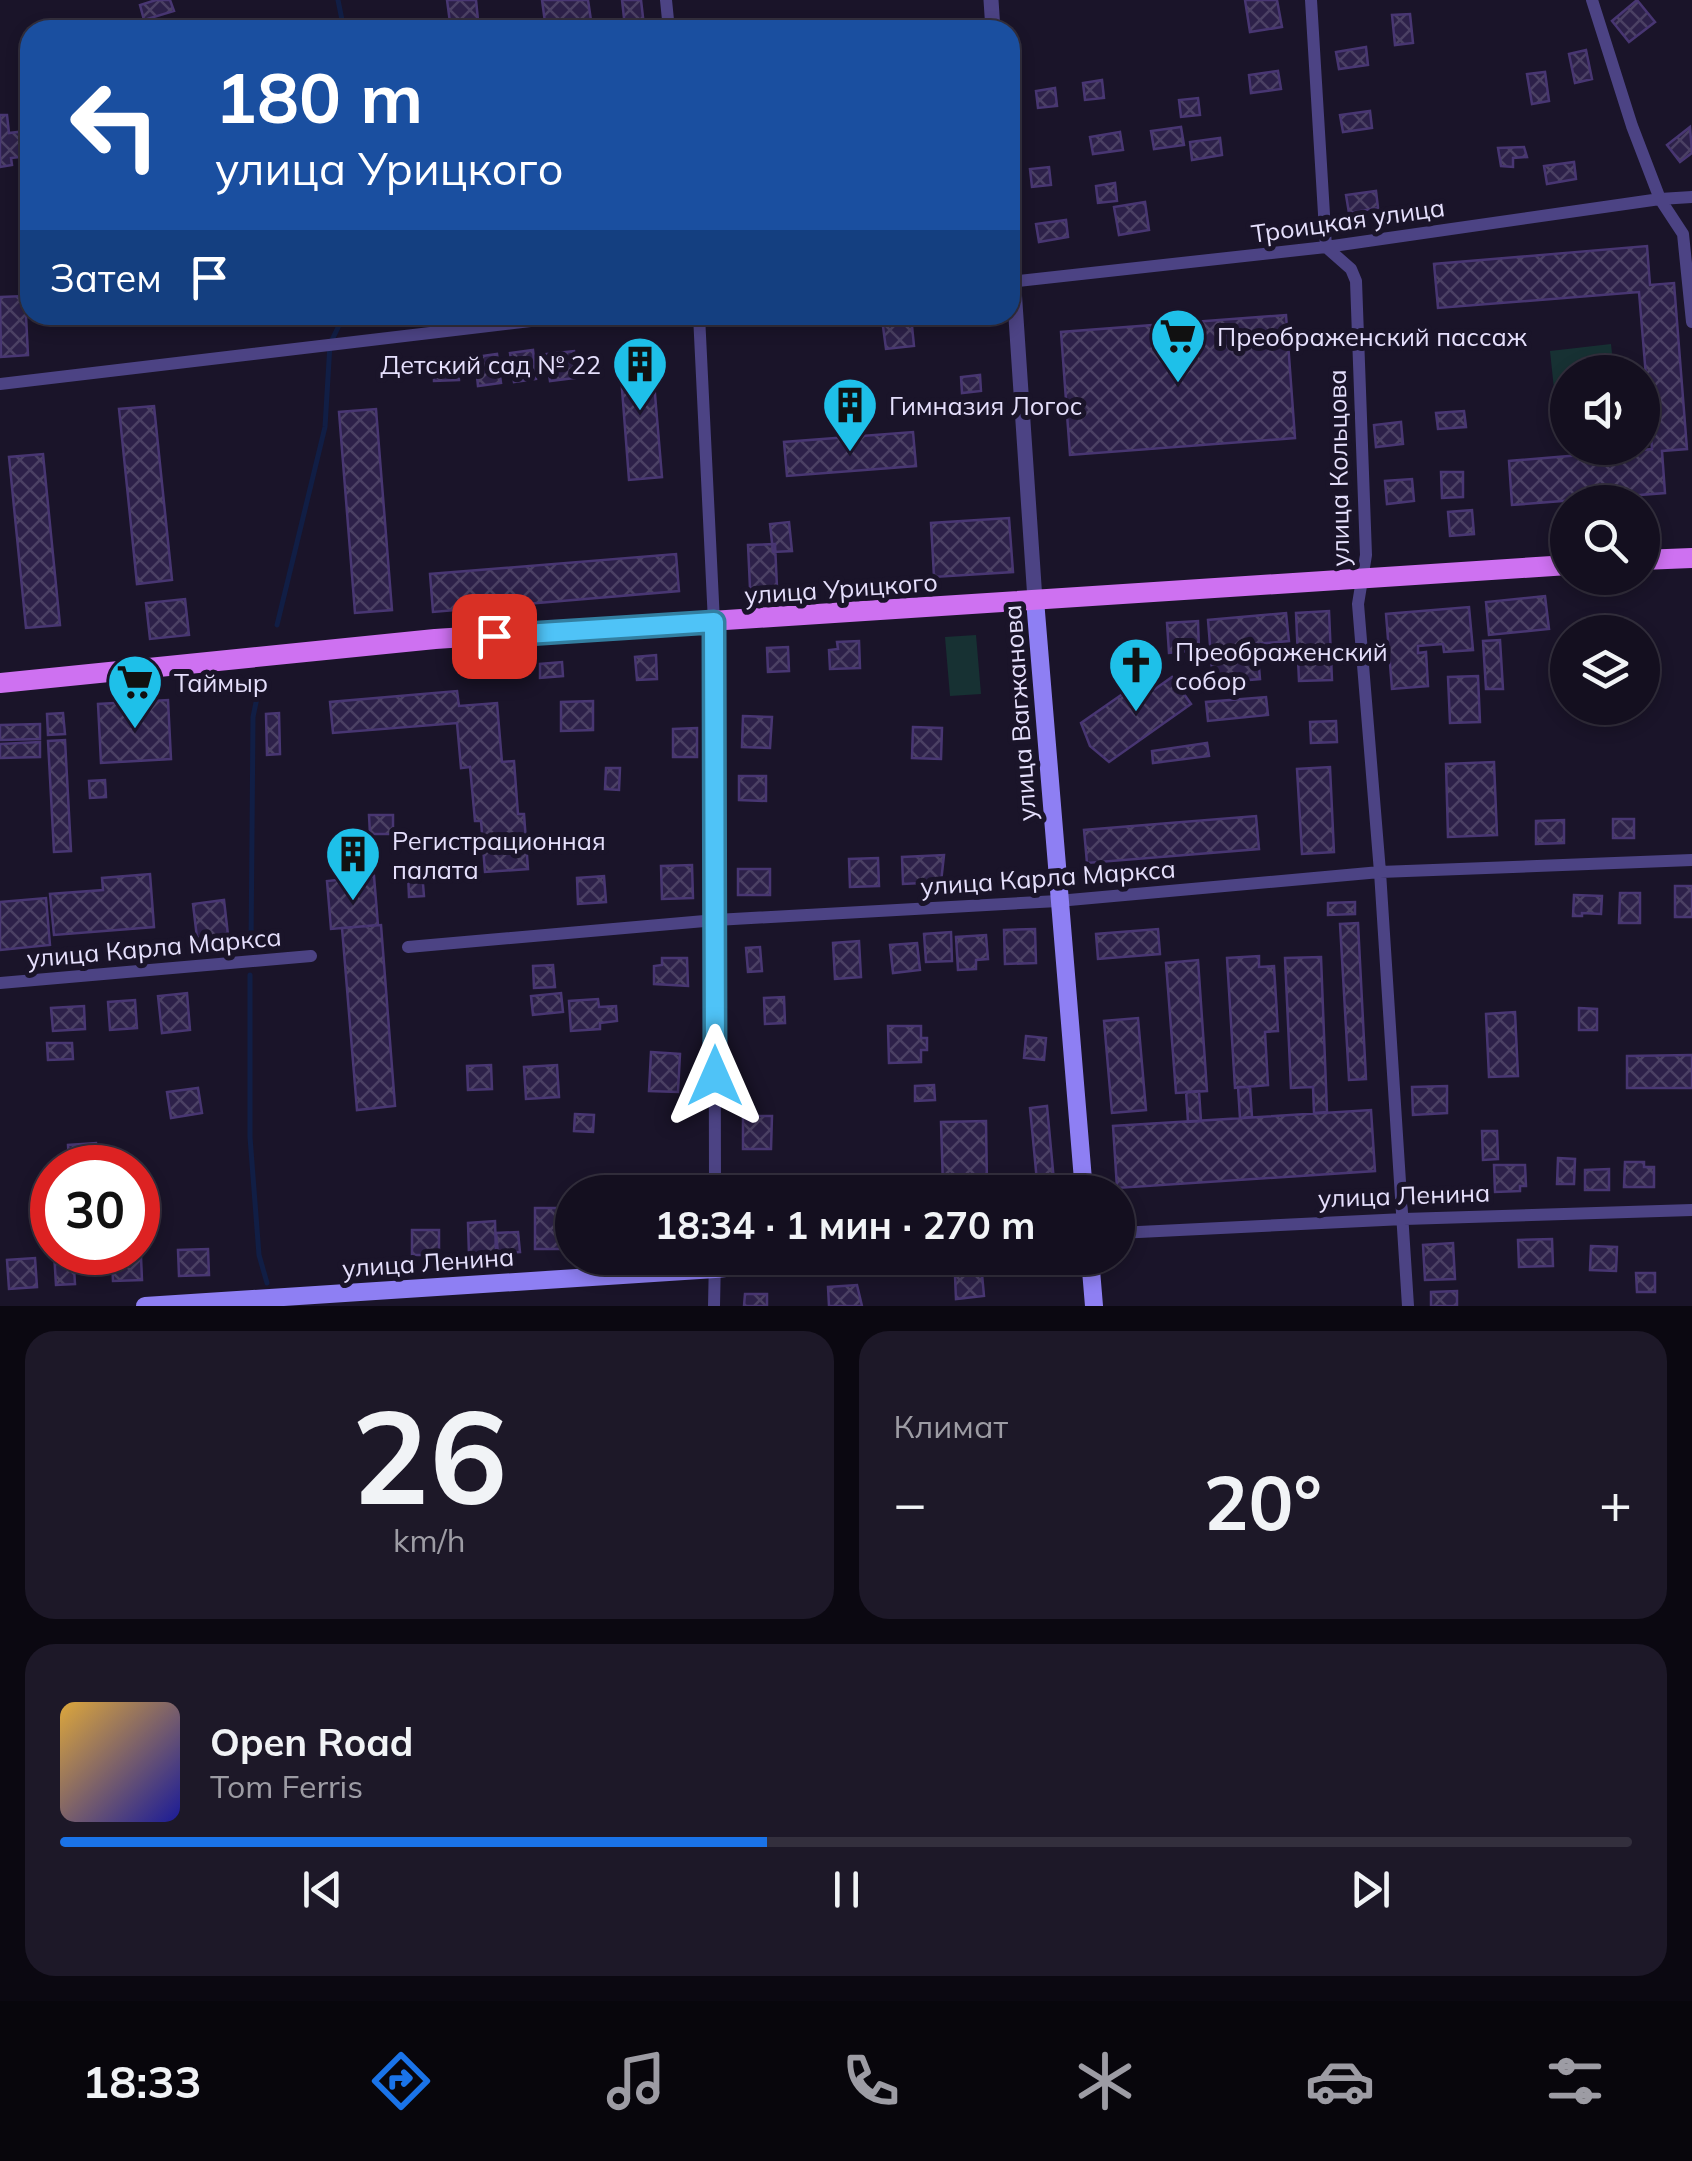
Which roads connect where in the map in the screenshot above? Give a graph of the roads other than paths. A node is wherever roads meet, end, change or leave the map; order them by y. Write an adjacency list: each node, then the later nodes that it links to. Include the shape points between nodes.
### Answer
1 (1311, 0): 5 (street)
2 (1592, 0): 4 (street)
3 (1692, 197): 4 (street, Троицкая улица)
4 (1660, 198): 5 (street, Троицкая улица); 7 (street, via 1683,234)
5 (1326, 247): 6 (street, Троицкая улица); 15 (street, улица Кольцова, via 1356,282)
6 (1020, 281)
7 (1692, 322)
8 (497, 325): 11 (street)
9 (699, 325): 17 (street)
10 (1015, 325): 16 (street, улица Вагжанова)
11 (0, 384)
12 (1692, 558): 13 (main road)
13 (1660, 559)
14 (1550, 565): 15 (main road, улица Урицкого)
15 (1362, 580): 16 (main road, улица Урицкого); 20 (street, улица Кольцова, via 1358,604)
16 (1036, 600): 17 (main road, улица Урицкого); 21 (main road, улица Вагжанова)
17 (714, 622): 18 (main road, улица Урицкого, via 428,640); 22 (street)
18 (0, 683)
19 (1692, 860): 20 (street, улица Карла Маркса)
20 (1380, 872): 21 (street, улица Карла Маркса); 29 (street, улица Кольцова)
21 (1058, 901): 22 (street, улица Карла Маркса); 27 (main road, улица Вагжанова)
22 (716, 920): 23 (street, улица Карла Маркса); 26 (street)
23 (408, 947)
24 (311, 956): 25 (street, улица Карла Маркса)
25 (0, 983)
26 (715, 1175)
27 (1082, 1175)
28 (1692, 1210): 29 (street, улица Ленина)
29 (1404, 1219): 30 (street, улица Ленина); 37 (street, улица Кольцова)
30 (1135, 1232)
31 (555, 1275): 34 (main road, улица Ленина)
32 (714, 1275): 35 (street)
33 (1091, 1275): 36 (main road)
34 (144, 1306)
35 (714, 1306)
36 (1094, 1306)
37 (1408, 1306)

